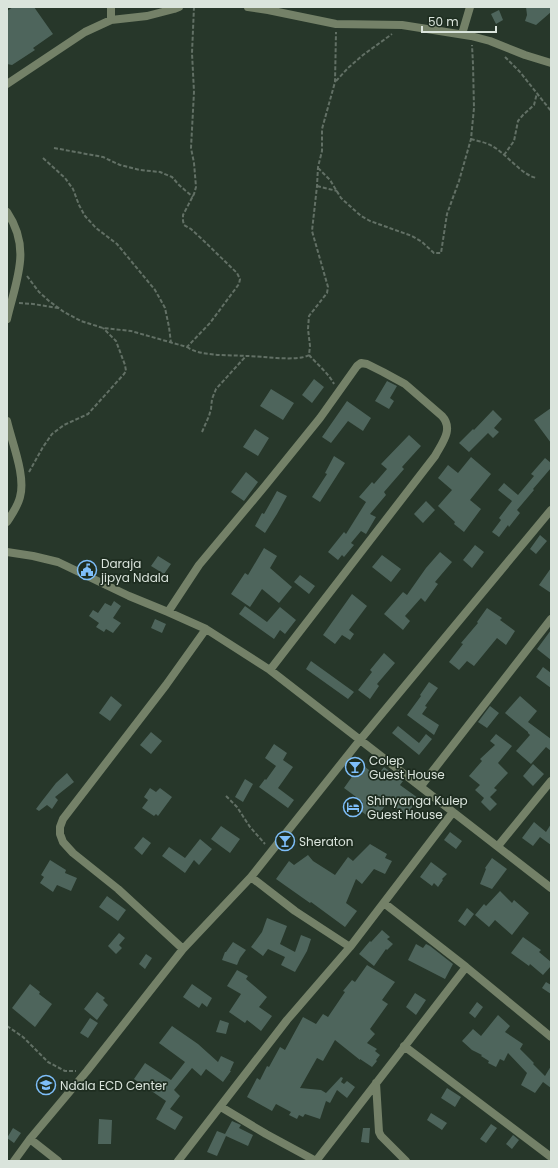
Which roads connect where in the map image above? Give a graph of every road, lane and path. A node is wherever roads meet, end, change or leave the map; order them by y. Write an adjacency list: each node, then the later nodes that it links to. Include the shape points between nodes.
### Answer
1 (111, 7): 6 (street)
2 (179, 7): 6 (street, via 147,16)
3 (194, 7): 25 (path, via 191,148 196,188)
4 (248, 7): 7 (street)
5 (470, 7): 9 (street)
6 (111, 20): 14 (street, via 84,32)
7 (336, 24): 8 (street); 13 (path)
8 (402, 25): 9 (street); 13 (path, via 363,55)
9 (462, 34): 10 (street)
10 (471, 36): 12 (street); 17 (path, via 474,108)
11 (505, 57): 15 (path)
12 (551, 63)
13 (335, 82): 21 (path, via 322,129 322,151)
14 (7, 84)
15 (537, 93): 16 (path); 19 (path, via 534,105 518,121 514,141)
16 (551, 111)
17 (471, 139): 19 (path, via 492,146); 24 (path, via 447,214 440,254 434,253 412,236 370,221)
18 (54, 148): 25 (path, via 103,157 140,170 160,172 172,177)
19 (504, 155): 22 (path, via 529,175)
20 (43, 158): 32 (path, via 73,189 85,216 96,228 118,244 155,290 165,308)
21 (318, 167): 23 (path); 24 (path)
22 (537, 178)
23 (317, 186): 24 (path); 34 (path, via 312,231 328,287 327,293 309,316)
24 (337, 192)
25 (193, 197): 33 (path, via 183,215 184,224 232,267 240,279 210,323)
26 (7, 212): 27 (street, via 14,222 19,238)
27 (20, 267): 28 (street); 29 (path, via 39,292)
28 (12, 303): 29 (path); 30 (street)
29 (59, 308): 31 (path, via 72,317)
30 (7, 319)
31 (102, 328): 32 (path, via 131,332); 39 (path, via 116,340 126,371 88,414 64,425 52,434)
32 (171, 343): 33 (path)
33 (187, 346): 35 (path, via 196,352 206,354)
34 (309, 355): 35 (path, via 304,358); 36 (path, via 331,377)
35 (246, 356): 38 (path, via 216,389)
36 (339, 392): 43 (street, via 199,565); 46 (street, via 357,366 361,363 366,364 404,384 420,397 445,420 448,424 447,432 435,456)
37 (7, 422): 39 (street)
38 (202, 432)
39 (22, 485): 41 (street, via 17,507)
40 (550, 512): 47 (street)
41 (7, 522)
42 (7, 552): 43 (street, via 58,562)
43 (168, 612): 45 (street)
44 (551, 619): 49 (street)
45 (206, 630): 46 (street); 58 (street, via 63,819 60,827 63,842 73,853 118,889)
46 (270, 670): 47 (street)
47 (360, 740): 49 (street); 53 (street)
48 (551, 781): 52 (street)
49 (421, 786): 51 (street)
50 (226, 796): 53 (path)
51 (453, 812): 52 (street); 56 (street)
52 (498, 846): 55 (street)
53 (272, 851): 54 (street)
54 (250, 877): 57 (street, via 295,911); 58 (street)
55 (551, 888)
56 (384, 903): 57 (street); 59 (street)
57 (350, 947): 65 (street, via 287,1020)
58 (183, 949): 63 (street)
59 (466, 967): 61 (street); 62 (street)
60 (7, 1026): 63 (path, via 23,1037 48,1062 64,1071)
61 (551, 1037)
62 (404, 1046): 64 (street); 67 (street)
63 (87, 1071): 66 (street)
64 (376, 1084): 71 (street); 72 (street, via 379,1132)
65 (221, 1107): 70 (street); 71 (street)
66 (30, 1139): 68 (street); 69 (street)
67 (551, 1157)
68 (14, 1161)
69 (58, 1161)
70 (178, 1161)
71 (316, 1161)
72 (406, 1161)

